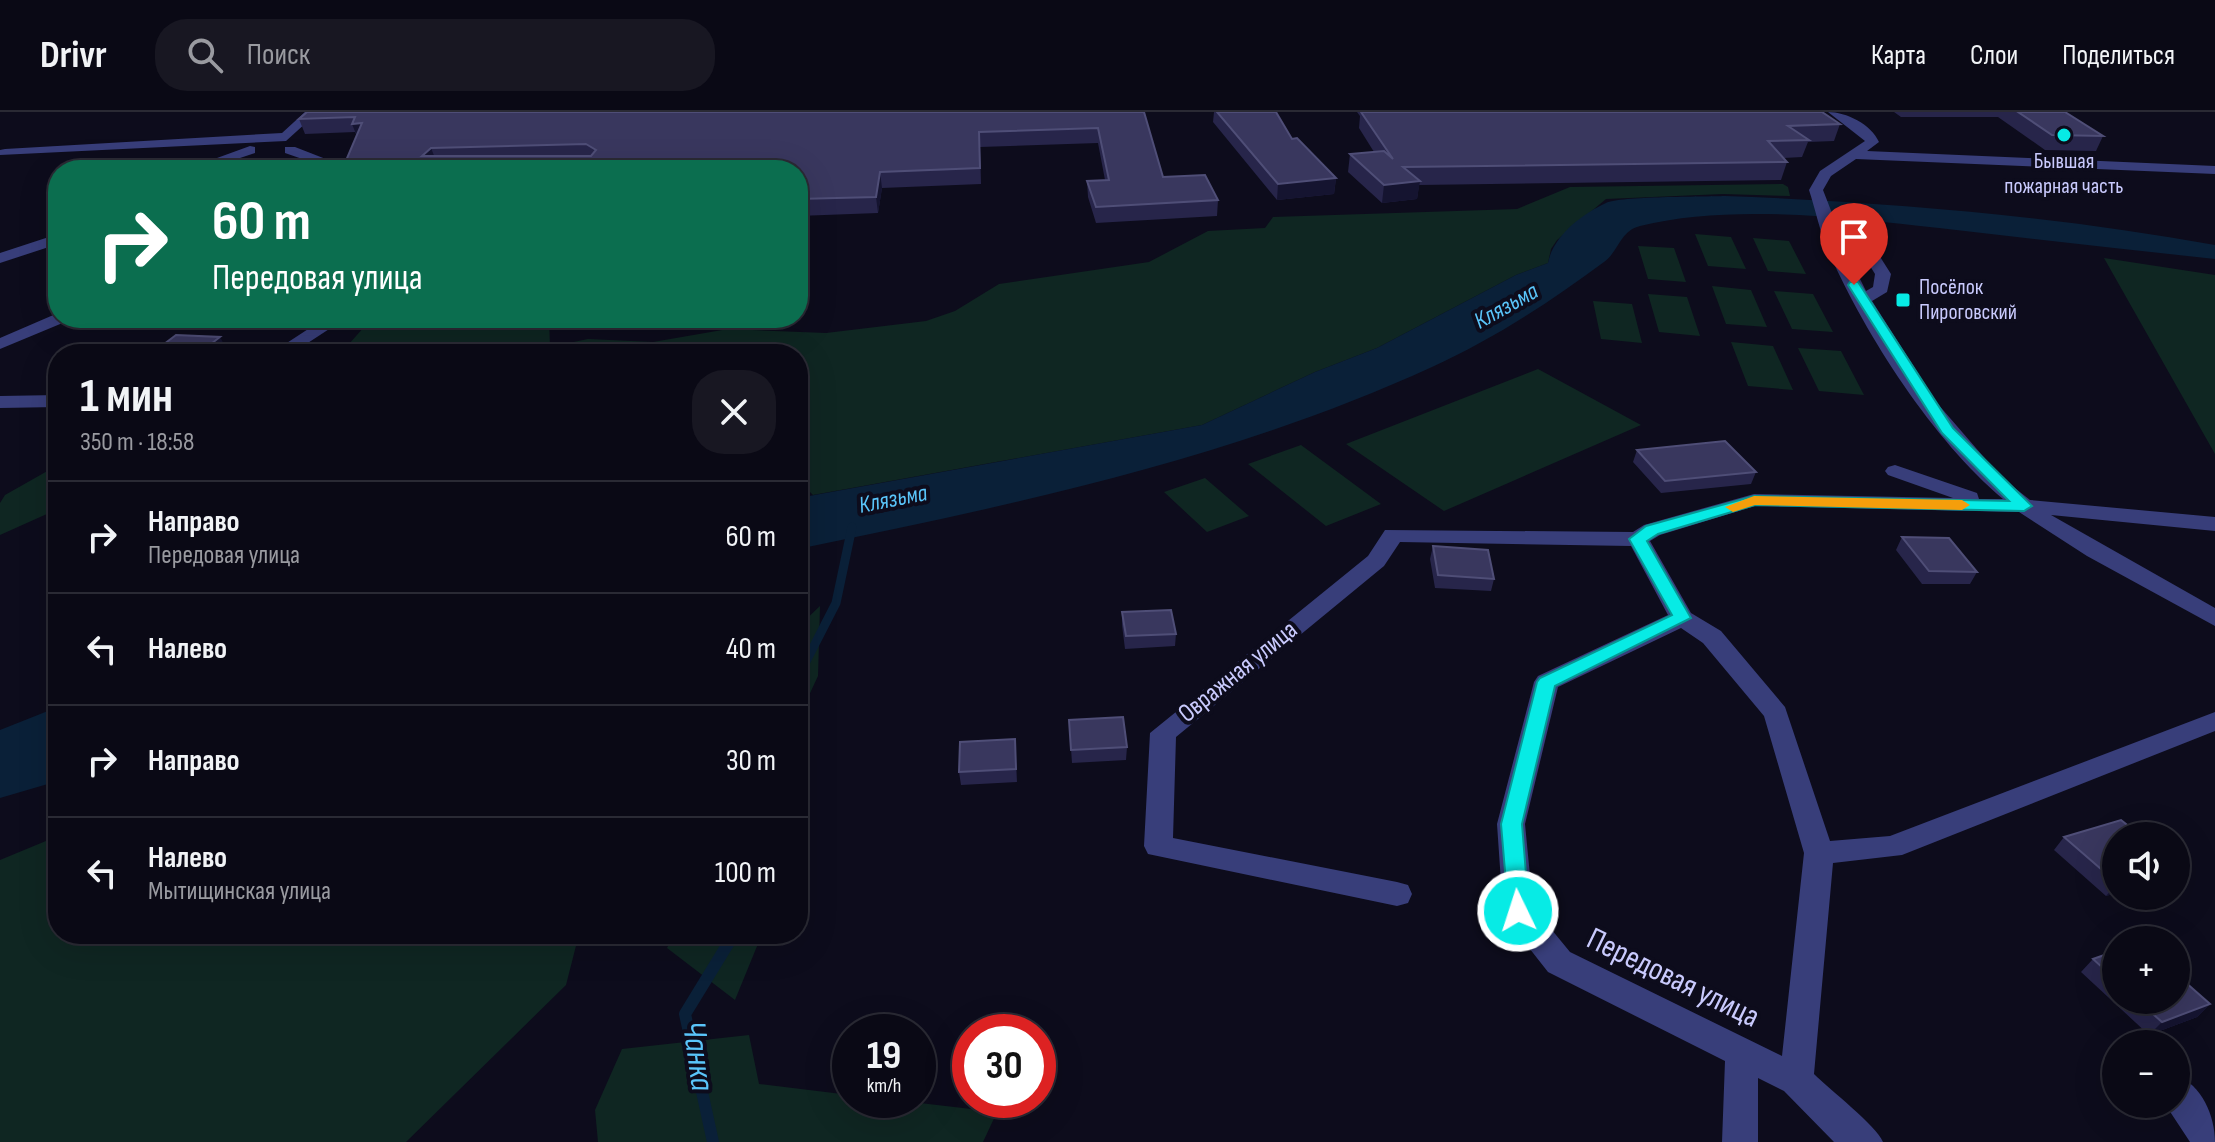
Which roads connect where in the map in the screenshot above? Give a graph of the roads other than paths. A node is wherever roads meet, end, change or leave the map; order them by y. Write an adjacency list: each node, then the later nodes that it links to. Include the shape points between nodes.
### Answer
1 (312, 112): 3 (street)
2 (1834, 112): 5 (street, via 1869,135 1872,142)
3 (288, 144): 4 (street); 6 (street); 7 (street); 8 (street)
4 (5, 153)
5 (1856, 155): 9 (street); 11 (street, via 1825,174 1816,190)
6 (228, 160)
7 (290, 160)
8 (324, 160)
9 (2215, 170)
10 (48, 242): 12 (street)
11 (1834, 247): 13 (street); 13 (street, via 1871,255 1883,274 1881,289)
12 (0, 258)
13 (1863, 299): 22 (street, via 1947,430)
14 (48, 323): 16 (street)
15 (321, 328): 17 (street)
16 (0, 344)
17 (295, 344)
18 (48, 401): 19 (street)
19 (0, 402)
20 (1895, 471): 21 (street)
21 (1995, 506): 22 (street); 24 (street, via 1754,500 1652,530)
22 (2024, 506): 23 (street); 26 (street)
23 (2215, 524)
24 (1638, 539): 25 (street); 29 (street, Овражная улица, via 1393,535 1376,561 1163,733 1158,846)
25 (1682, 618): 28 (street, Передовая улица, via 1712,637 1776,713); 30 (street, Передовая улица, via 1547,682 1511,824 1518,911 1559,962)
26 (2215, 618)
27 (2215, 721): 28 (street, via 1892,847)
28 (1819, 853): 31 (street, Передовая улица)
29 (1397, 894)
30 (1742, 1052): 31 (street, Передовая улица); 33 (street)
31 (1796, 1080): 34 (street)
32 (2190, 1111): 35 (street)
33 (1740, 1142)
34 (1865, 1142)
35 (2211, 1142)

